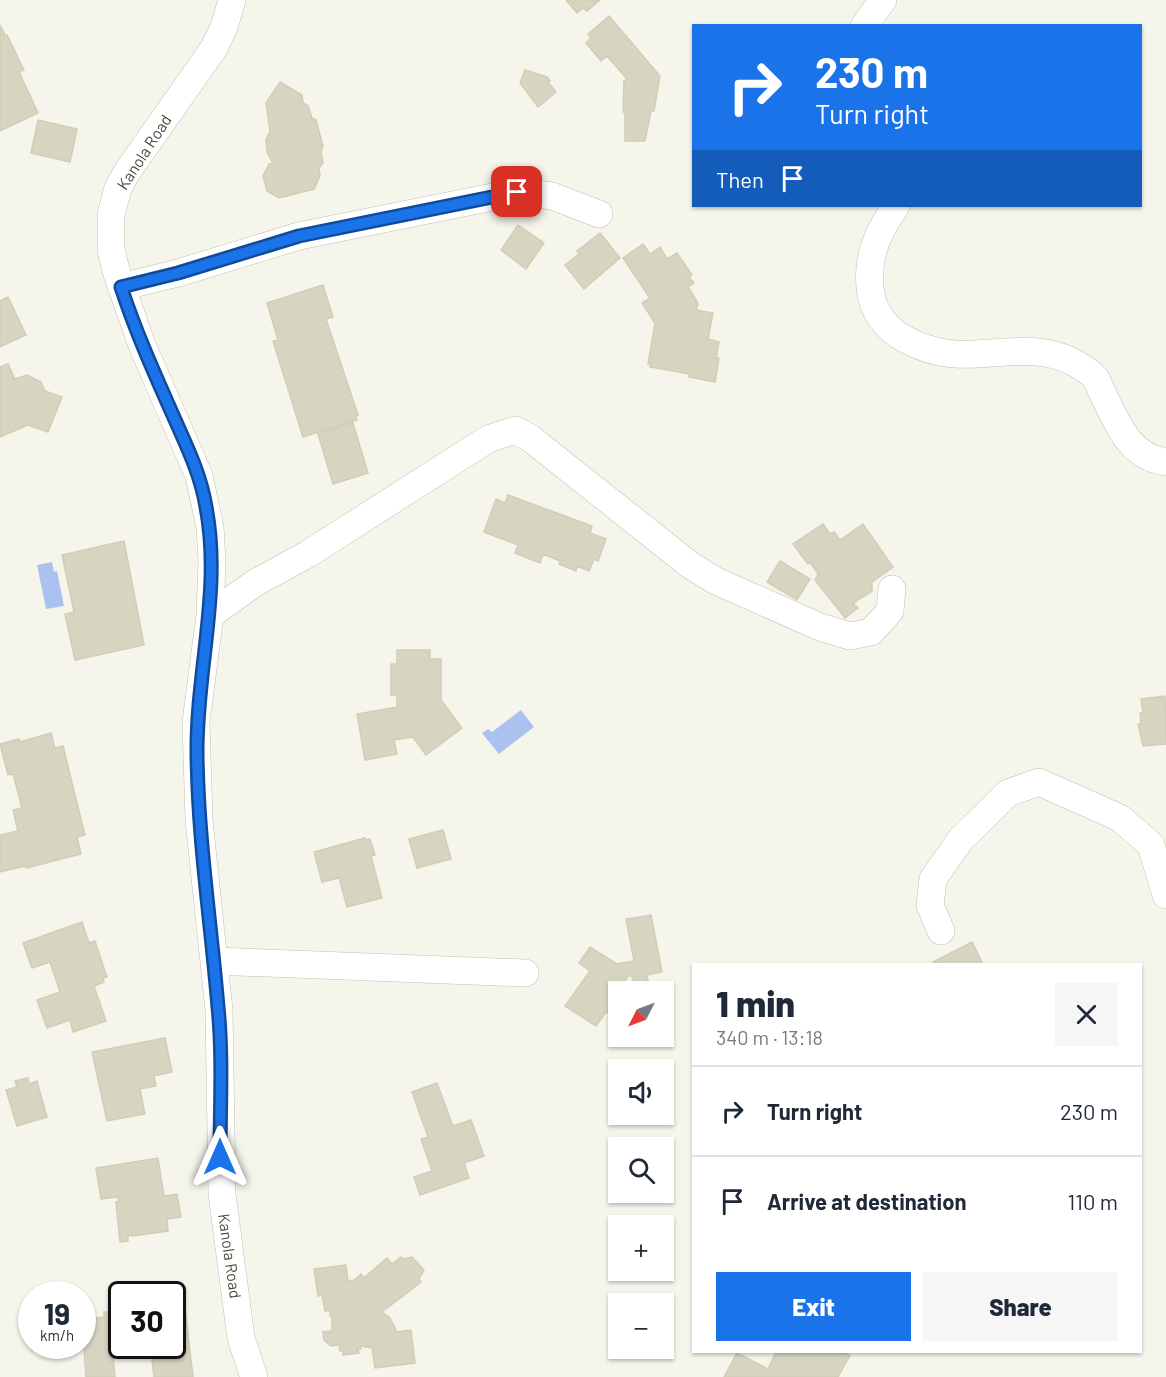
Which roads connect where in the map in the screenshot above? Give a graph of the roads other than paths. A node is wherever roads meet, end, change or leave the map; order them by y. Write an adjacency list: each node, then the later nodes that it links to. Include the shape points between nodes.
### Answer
1 (232, 0): 6 (street, Kanola Road, via 214,48 118,188 110,234)
2 (883, 0): 3 (street)
3 (865, 24)
4 (895, 207): 7 (street, via 876,241 869,261 868,282 872,301 891,330 921,347 942,353 1039,351 1072,361 1096,380 1129,443 1144,455)
5 (599, 214): 6 (street, via 552,196 517,192 299,236)
6 (121, 287): 9 (street, Kanola Road, via 199,476 210,527)
7 (1166, 462)
8 (892, 589): 9 (street, via 890,611 871,632 850,636 820,627 690,565 515,430 488,439)
9 (210, 615): 12 (street, Kanola Road, via 196,734 199,820)
10 (1166, 895): 11 (street, via 1151,845 1120,818 1040,782 1008,793 961,839 933,879 930,905)
11 (941, 932)
12 (214, 961): 13 (street); 14 (street, Kanola Road, via 220,1039 222,1194 241,1338)
13 (525, 973)
14 (254, 1377)

